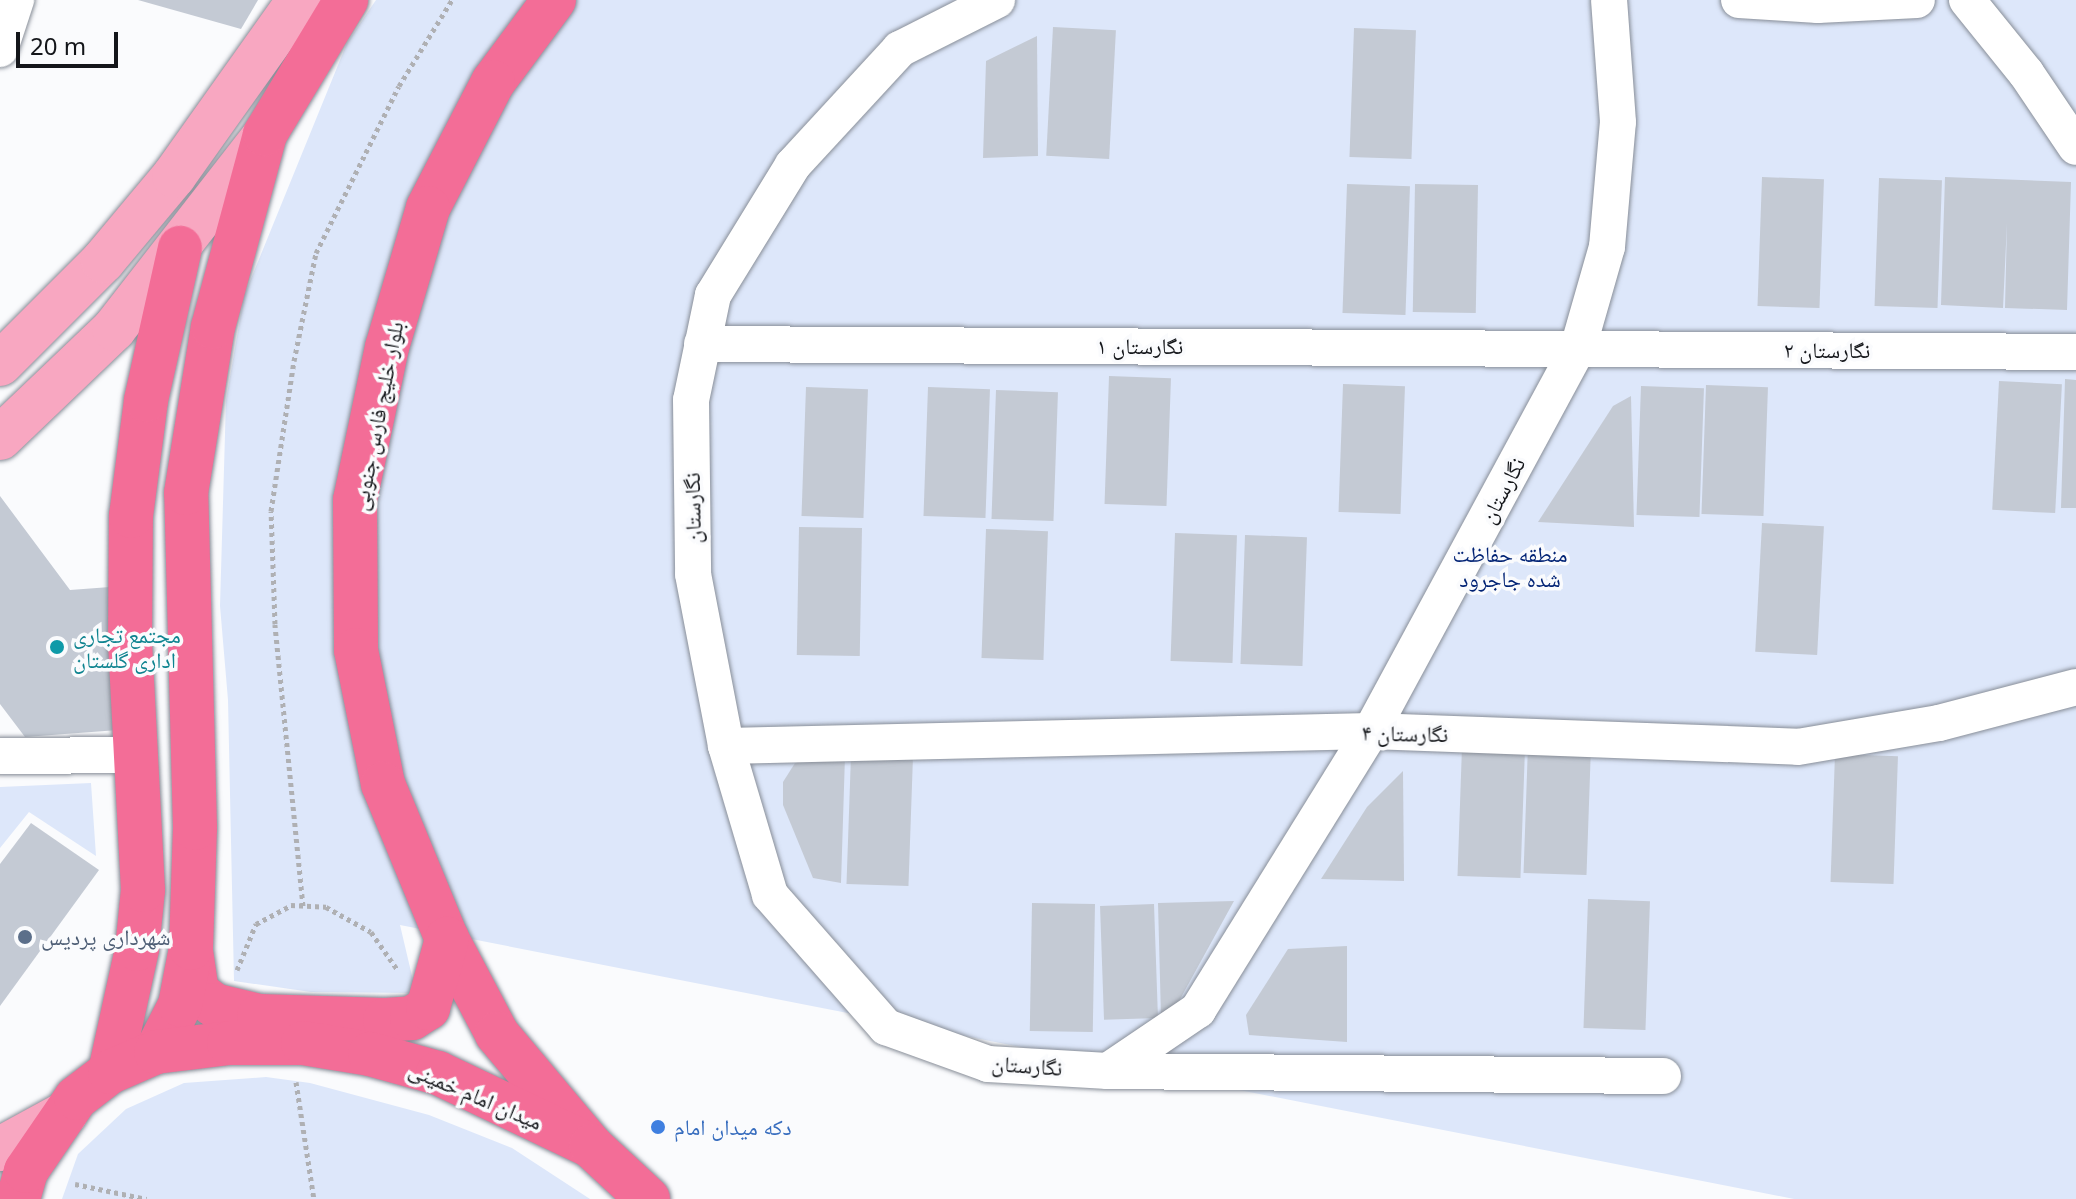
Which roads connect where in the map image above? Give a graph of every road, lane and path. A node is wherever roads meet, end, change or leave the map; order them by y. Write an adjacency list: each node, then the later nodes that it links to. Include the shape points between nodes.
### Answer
1 (16, 0): 11 (street)
2 (299, 0): 18 (main road, via 174,176 103,261)
3 (346, 0): 12 (highway)
4 (452, 0): 25 (path, via 399,86 316,253 294,361 271,511 275,624)
5 (554, 0): 26 (highway, بلوار خلیج فارس جنوبی, via 493,82 428,208 387,347 355,500 356,650 383,784)
6 (997, 0): 15 (street, نگارستان, via 900,49 793,165 713,295)
7 (1609, 0): 16 (street, نگارستان, via 1618,122 1607,247)
8 (1739, 0): 9 (street, via 1818,5)
9 (1917, 0)
10 (1967, 0): 13 (street)
11 (0, 49)
12 (265, 134): 14 (main road); 27 (highway, via 213,327 186,493 195,828)
13 (2076, 147)
14 (180, 248): 19 (main road, via 114,329); 23 (highway, via 146,400 131,516)
15 (702, 344): 16 (street, نگارستان ۱); 22 (street, نگارستان, via 691,400 693,574)
16 (1578, 348): 17 (street, نگارستان ۲); 21 (street, نگارستان)
17 (2076, 352)
18 (0, 364)
19 (0, 438)
20 (2076, 687): 21 (street, نگارستان ۴, via 1939,723 1798,747)
21 (1371, 731): 22 (street, نگارستان ۴); 31 (street, نگارستان, via 1198,1010)
22 (726, 746): 31 (street, نگارستان, via 770,895 886,1027 988,1064)
23 (135, 755): 24 (street); 32 (highway, via 143,890 137,949)
24 (0, 756)
25 (303, 906): 28 (path, via 291,905 256,924); 29 (path, via 326,907 371,932 399,971)
26 (447, 939): 27 (highway, via 428,1008 412,1018 385,1020 259,1016 214,1005 197,992); 36 (highway, بلوار خلیج فارس جنوبی, via 497,1034)
27 (191, 948): 30 (highway, via 180,1005)
28 (234, 981)
29 (399, 983)
30 (156, 1052): 32 (highway, میدان امام خمینی); 36 (highway, میدان امام خمینی, via 229,1043 303,1043 370,1054 438,1073)
31 (1108, 1071): 33 (street)
32 (110, 1072): 35 (highway, میدان امام خمینی)
33 (1663, 1076)
34 (296, 1081): 41 (path)
35 (66, 1113): 37 (main road); 39 (highway, میدان امام خمینی, via 26,1171)
36 (591, 1146): 42 (highway, میدان امام خمینی)
37 (0, 1149)
38 (75, 1184): 40 (path)
39 (18, 1199)
40 (146, 1199)
41 (314, 1199)
42 (648, 1199)

